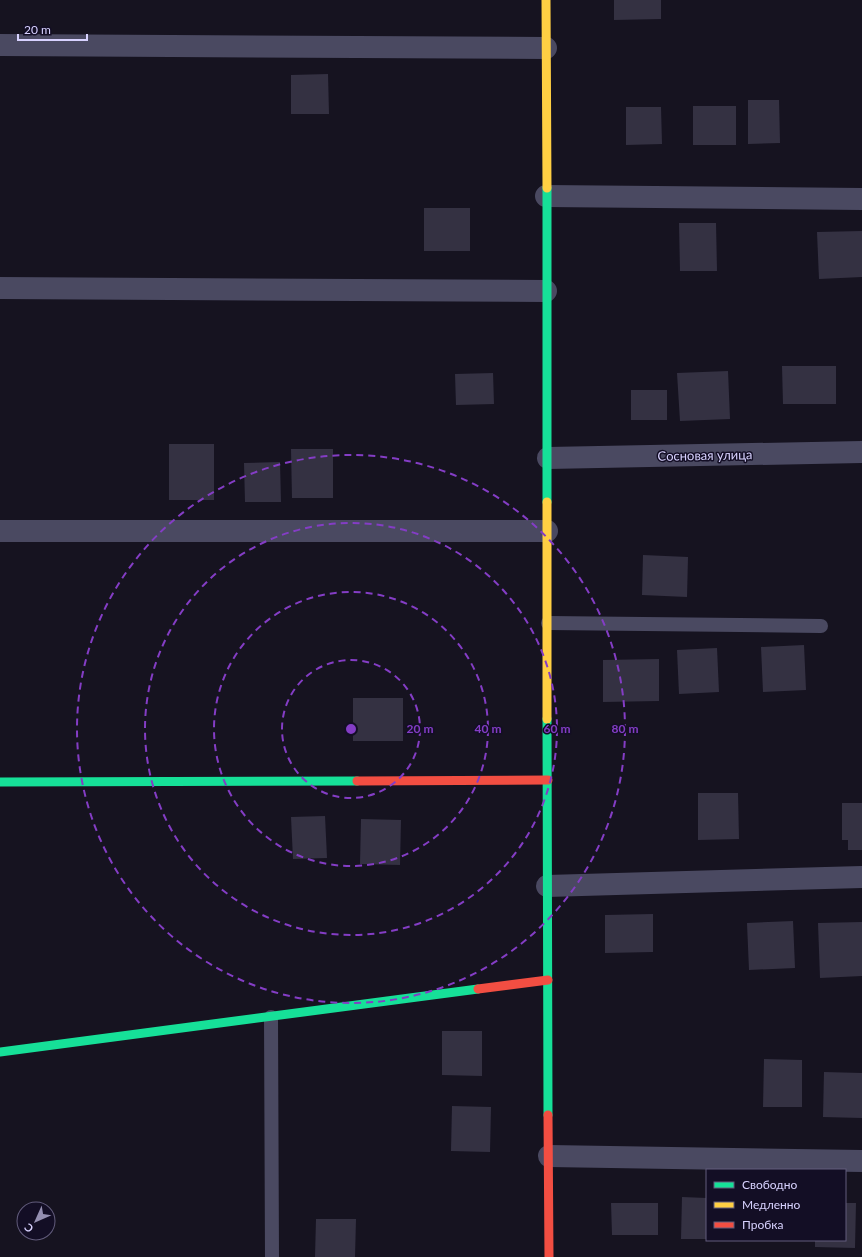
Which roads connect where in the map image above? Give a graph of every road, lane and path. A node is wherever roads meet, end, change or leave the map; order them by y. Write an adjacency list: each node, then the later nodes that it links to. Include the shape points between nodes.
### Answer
1 (546, 0): 3 (main road)
2 (0, 45): 3 (street)
3 (546, 48): 4 (main road)
4 (546, 196): 5 (street); 7 (main road)
5 (862, 199)
6 (0, 288): 7 (street)
7 (546, 291): 9 (main road)
8 (862, 452): 9 (street, Сосновая улица)
9 (548, 458): 11 (main road)
10 (0, 531): 11 (street)
11 (547, 531): 12 (main road)
12 (548, 623): 13 (lane); 14 (main road)
13 (821, 626)
14 (548, 780): 15 (main road); 17 (main road)
15 (0, 782)
16 (862, 877): 17 (street)
17 (546, 886): 18 (main road)
18 (548, 980): 19 (main road); 21 (main road)
19 (271, 1017): 20 (main road); 23 (lane)
20 (0, 1052)
21 (549, 1156): 22 (street); 24 (main road)
22 (862, 1161)
23 (272, 1257)
24 (549, 1257)

